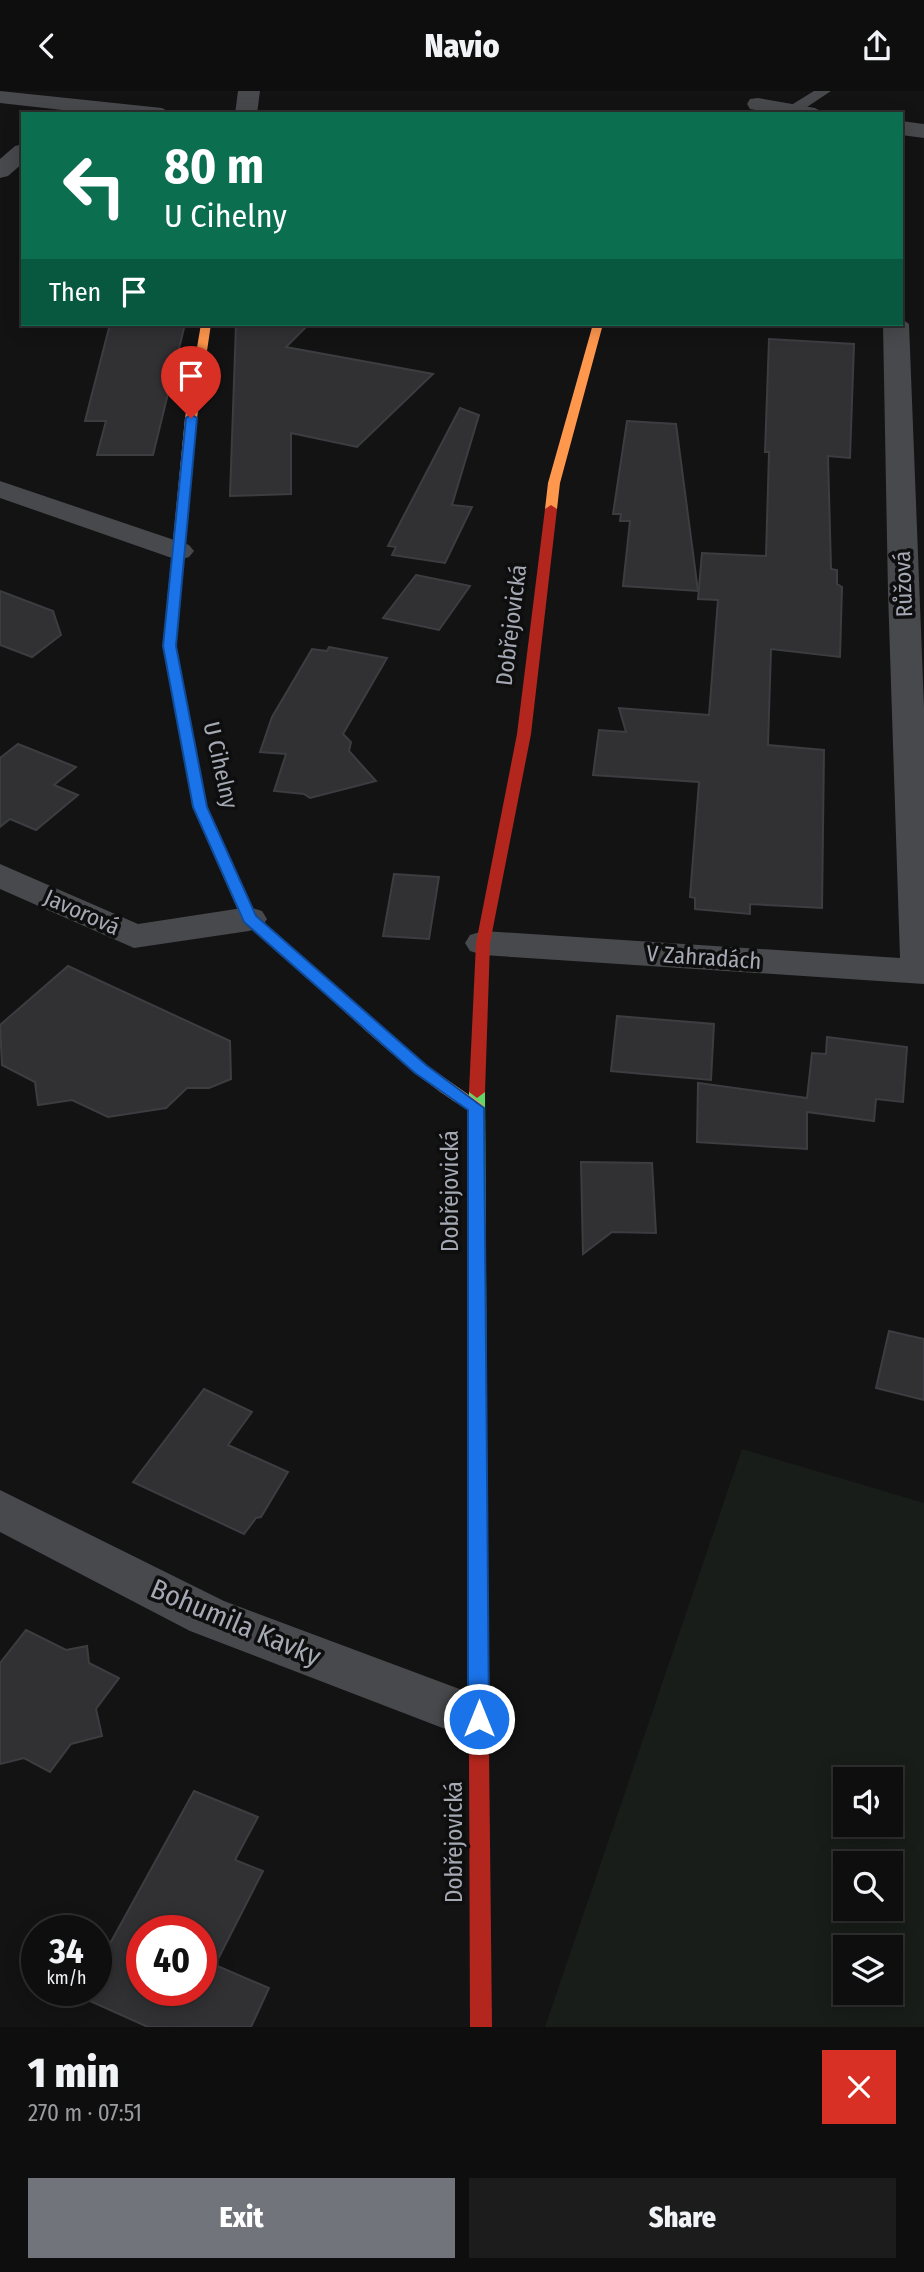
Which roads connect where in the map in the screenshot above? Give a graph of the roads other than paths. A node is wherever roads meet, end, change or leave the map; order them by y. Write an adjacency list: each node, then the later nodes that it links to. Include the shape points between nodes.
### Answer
1 (248, 91): 8 (street)
2 (776, 91): 6 (street)
3 (824, 91): 9 (lane)
4 (0, 97): 5 (street)
5 (52, 102): 7 (street)
6 (750, 109): 9 (street)
7 (144, 112)
8 (246, 112)
9 (804, 112)
10 (903, 128): 11 (street)
11 (924, 131)
12 (21, 153): 13 (street)
13 (0, 171)
14 (206, 326): 19 (street, U Cihelny, via 191,418)
15 (597, 326): 23 (street, Dobřejovická, via 554,483 524,734)
16 (896, 326): 17 (street, Růžová)
17 (911, 385): 20 (street, Růžová)
18 (0, 489): 19 (street)
19 (179, 551): 22 (street, U Cihelny, via 169,646 200,807)
20 (913, 594): 24 (street, Růžová)
21 (0, 875): 22 (street, Javorová, via 134,936)
22 (249, 919): 25 (street, U Cihelny, via 420,1069)
23 (484, 943): 24 (street, V Zahradách); 25 (street, Dobřejovická)
24 (922, 971)
25 (476, 1108): 27 (street, Dobřejovická)
26 (0, 1510): 27 (street, Bohumila Kavky, via 207,1616)
27 (479, 1719): 28 (street, Dobřejovická)
28 (481, 2027)

